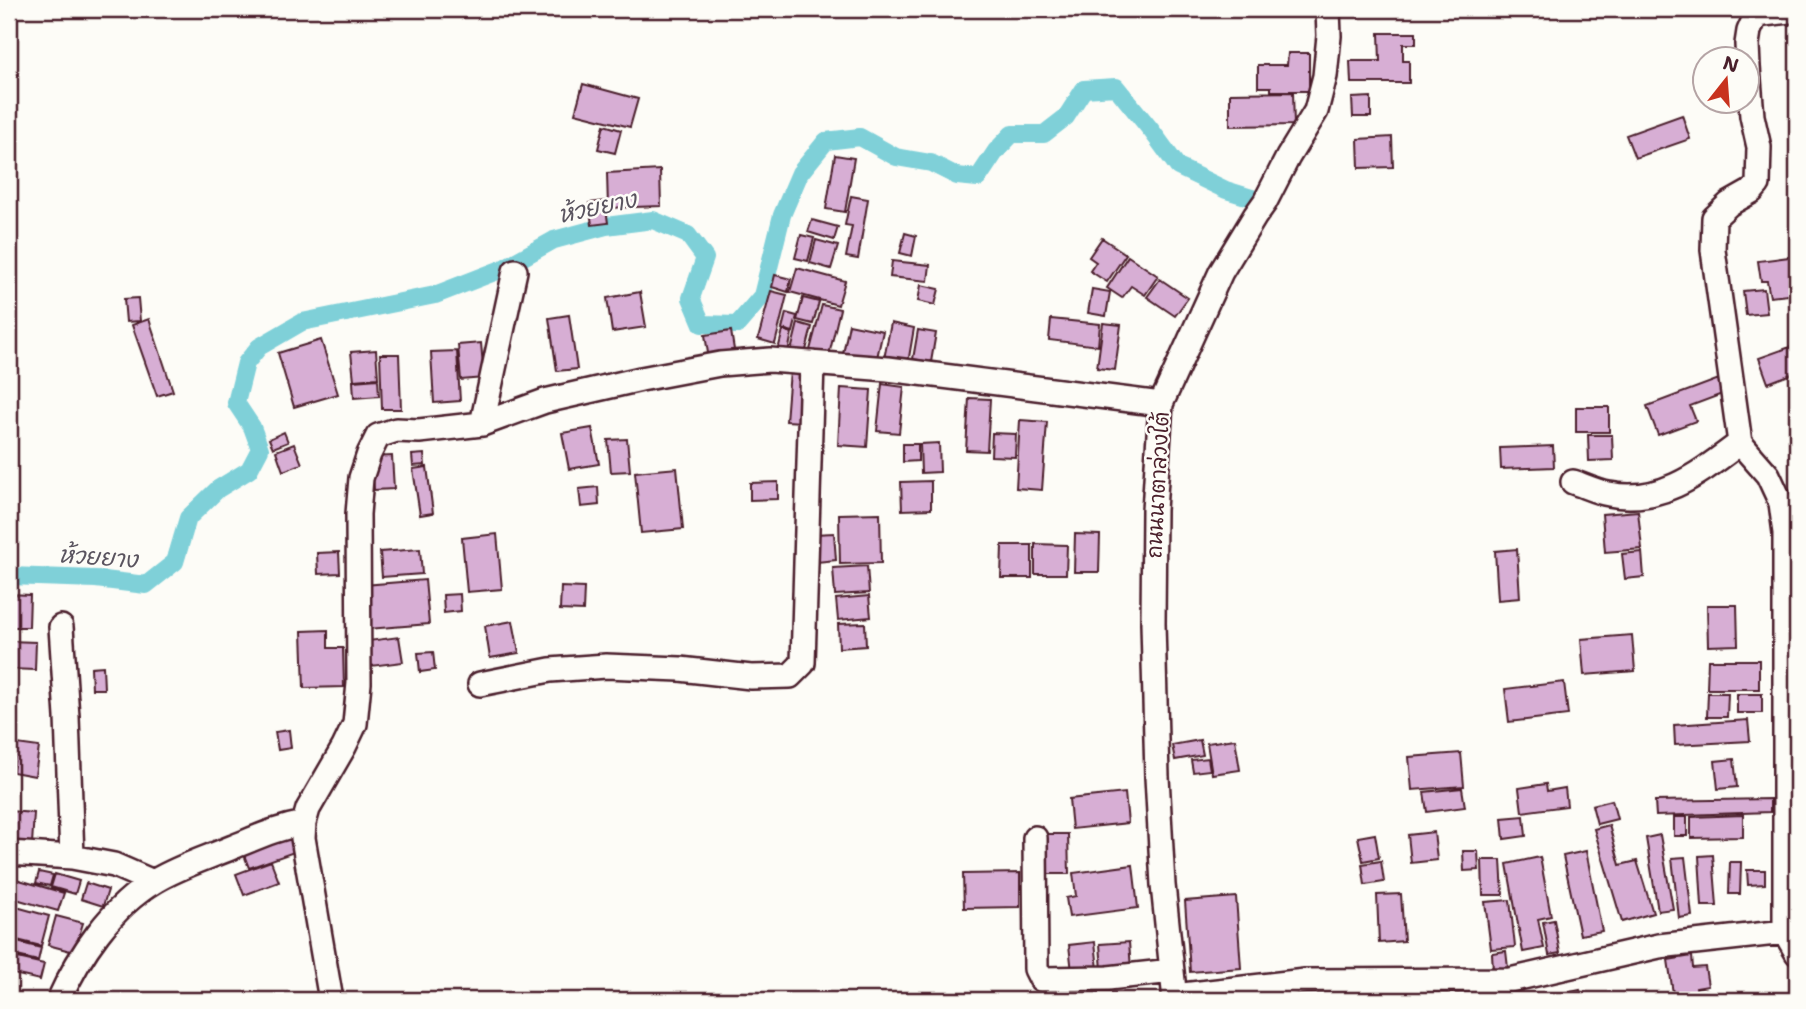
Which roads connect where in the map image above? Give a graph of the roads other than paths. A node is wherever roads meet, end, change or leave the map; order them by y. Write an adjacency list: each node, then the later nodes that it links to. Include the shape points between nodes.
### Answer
1 (1328, 9): 5 (street, ถนนนาตาล่วงใต้, via 1325,76 1316,111 1221,272)
2 (1797, 10): 7 (street, via 1756,15 1749,31 1748,85 1759,148 1758,184 1714,218 1713,250)
3 (515, 271): 6 (street)
4 (812, 363): 5 (street); 6 (street, via 720,364 545,401); 12 (street, via 803,663 790,676 606,666 550,670)
5 (1161, 404): 20 (street, ถนนนาตาล่วงใต้, via 1153,623 1157,791)
6 (482, 424): 13 (street, via 396,430 378,436 369,454 361,478 358,514 360,638 355,724)
7 (1740, 443): 8 (street, via 1680,484 1643,497 1609,494); 9 (street, via 1768,475)
8 (1573, 482)
9 (1791, 543): 11 (street)
10 (61, 627): 16 (street)
11 (1791, 673): 18 (street)
12 (480, 684)
13 (304, 823): 17 (street, via 270,831); 23 (street)
14 (1035, 838): 20 (street, via 1036,969 1041,979)
15 (9, 853): 16 (street)
16 (72, 857): 17 (street, via 114,865)
17 (153, 882): 22 (street, via 106,924 69,977)
18 (1785, 932): 19 (street); 21 (street, via 1659,946 1510,980 1305,981)
19 (1797, 953)
20 (1172, 971): 21 (street, ถนนนาตาล่วงใต้)
21 (1175, 998)
22 (59, 1000)
23 (331, 1000)

